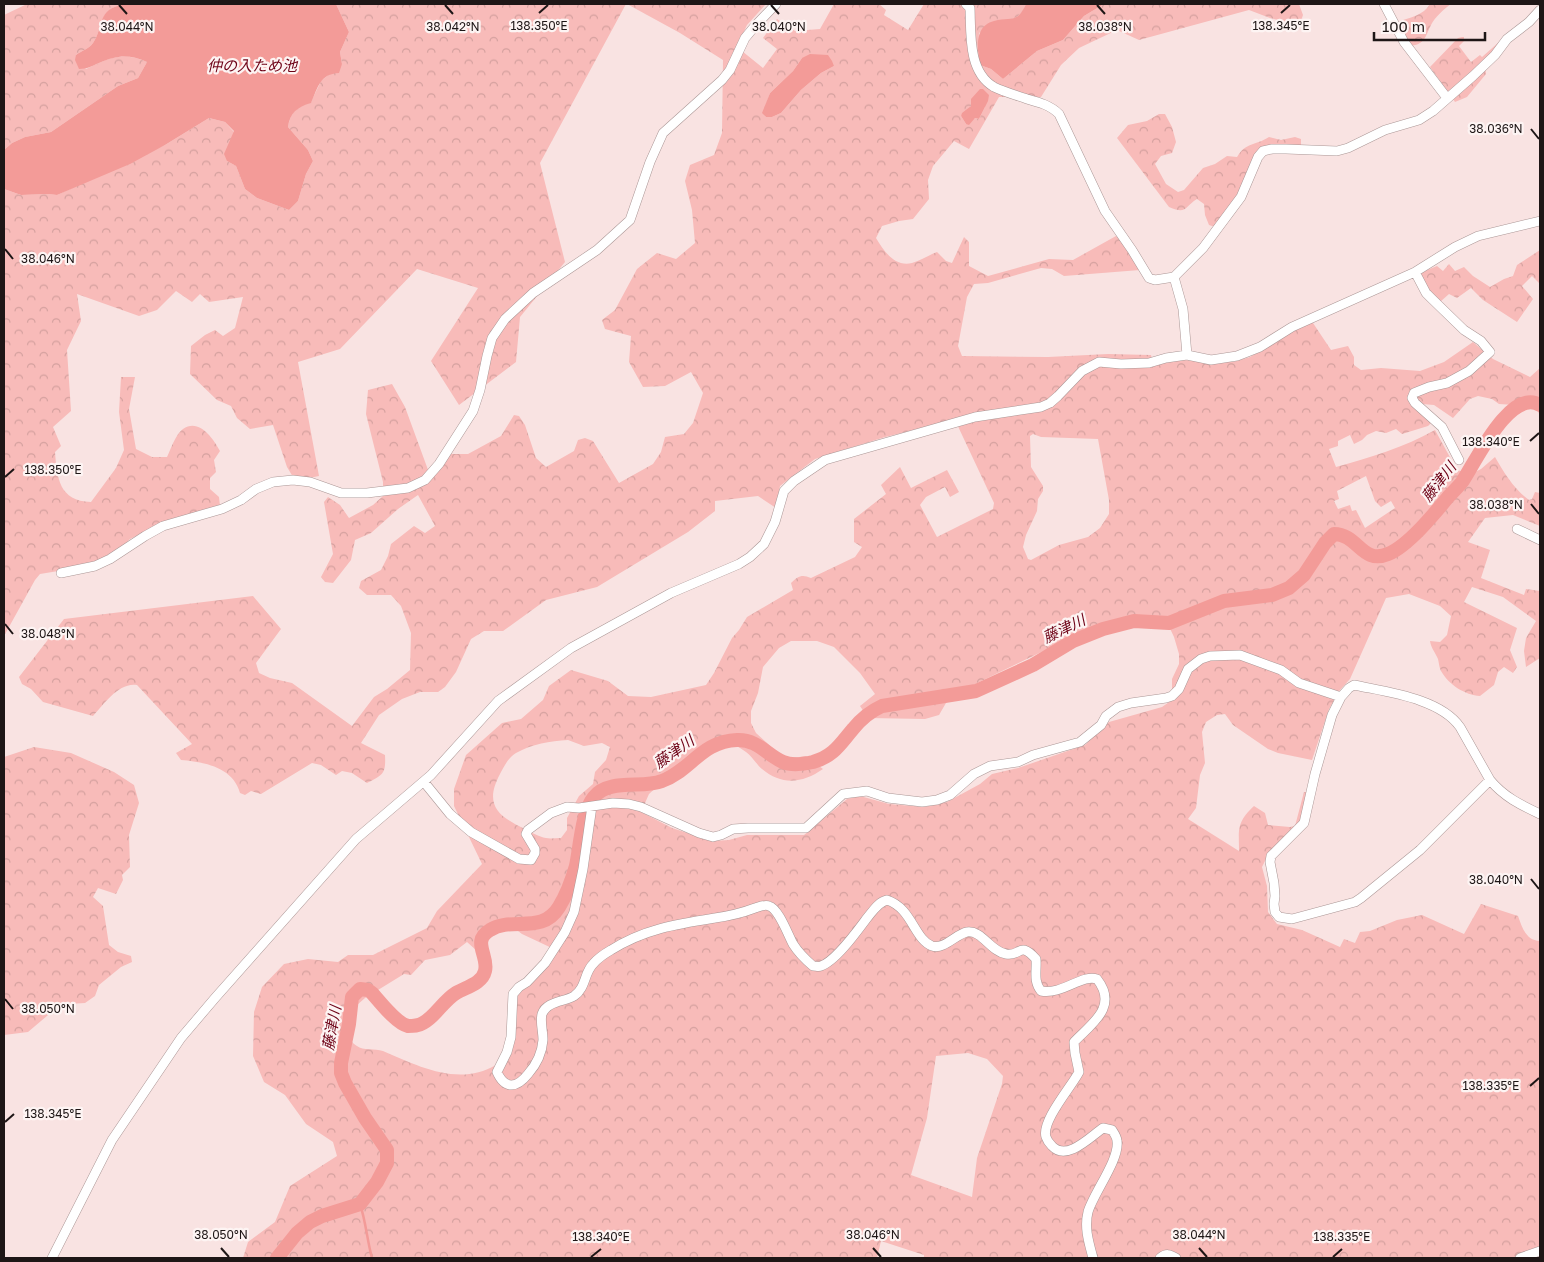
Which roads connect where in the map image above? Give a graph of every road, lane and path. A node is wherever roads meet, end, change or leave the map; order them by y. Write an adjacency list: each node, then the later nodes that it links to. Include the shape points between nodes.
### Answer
1 (776, 4): 13 (street, via 745,38 722,80 663,133 630,220 597,250 534,293 505,319 492,338 473,411 425,480 408,488 367,493 342,493 293,480 273,482 222,509 163,526 95,566)
2 (966, 4): 8 (street, via 970,8 974,55 983,79 992,86 1055,110 1105,211 1149,278)
3 (1384, 4): 5 (street, via 1404,42)
4 (1540, 10): 5 (street)
5 (1447, 98): 8 (street, via 1419,120 1385,130 1348,148 1337,151 1263,151 1241,197 1203,248)
6 (1540, 221): 7 (street, via 1478,236)
7 (1414, 272): 9 (street, via 1292,327 1260,347 1237,356 1211,360); 10 (street, via 1431,298 1490,352 1469,371 1447,383 1414,393 1412,398 1442,427)
8 (1174, 277): 9 (street, via 1183,309)
9 (1187, 355): 16 (street, via 1149,363 1099,362 1082,371 1058,396 1041,407 975,417 825,460 794,481 784,492 764,544 750,557 671,593 571,648 498,701)
10 (1459, 460)
11 (1517, 529): 12 (street)
12 (1540, 540)
13 (61, 574)
14 (1341, 697): 15 (street, via 1354,685 1397,693 1441,709 1460,727); 15 (street, via 1332,715 1304,823 1271,856 1275,912 1280,917 1292,919 1355,902 1420,850); 17 (street, via 1299,683 1281,670 1240,656 1210,656 1188,668 1179,689 1172,696 1118,707 1080,742 1018,762 990,766 974,774 950,795 937,800 922,802 888,798 867,791 843,794 806,828 733,829 713,837 641,807 613,803)
15 (1490, 780): 18 (street, via 1503,794)
16 (424, 782): 17 (street, via 450,814 471,832 526,860 531,860 536,853 526,834 528,830 568,806); 20 (street, via 356,839 181,1038 112,1140)
17 (592, 806): 21 (street, via 574,912 544,963 513,994 511,1037 497,1072 504,1082 515,1085 523,1080 539,1058 543,1041 541,1024 548,1005 575,995 584,984 591,965 626,940 669,925 741,914 768,905 777,913 794,945 809,963 821,966 844,947 875,908 887,900 900,907 930,945 946,944 961,933 970,931 979,934 1003,954 1028,951 1036,959 1036,986 1041,991 1054,991 1088,978 1097,979 1102,985 1104,1010 1074,1042 1079,1072 1053,1112 1046,1133 1055,1149 1062,1151 1082,1145 1103,1128 1112,1130 1116,1136 1118,1142 1109,1171 1091,1204 1087,1219 1086,1233)
18 (1540, 814)
19 (1540, 1251): 24 (street)
20 (52, 1258)
21 (1093, 1258)
22 (1160, 1258): 23 (street, via 1165,1254)
23 (1176, 1258)
24 (1520, 1258)

